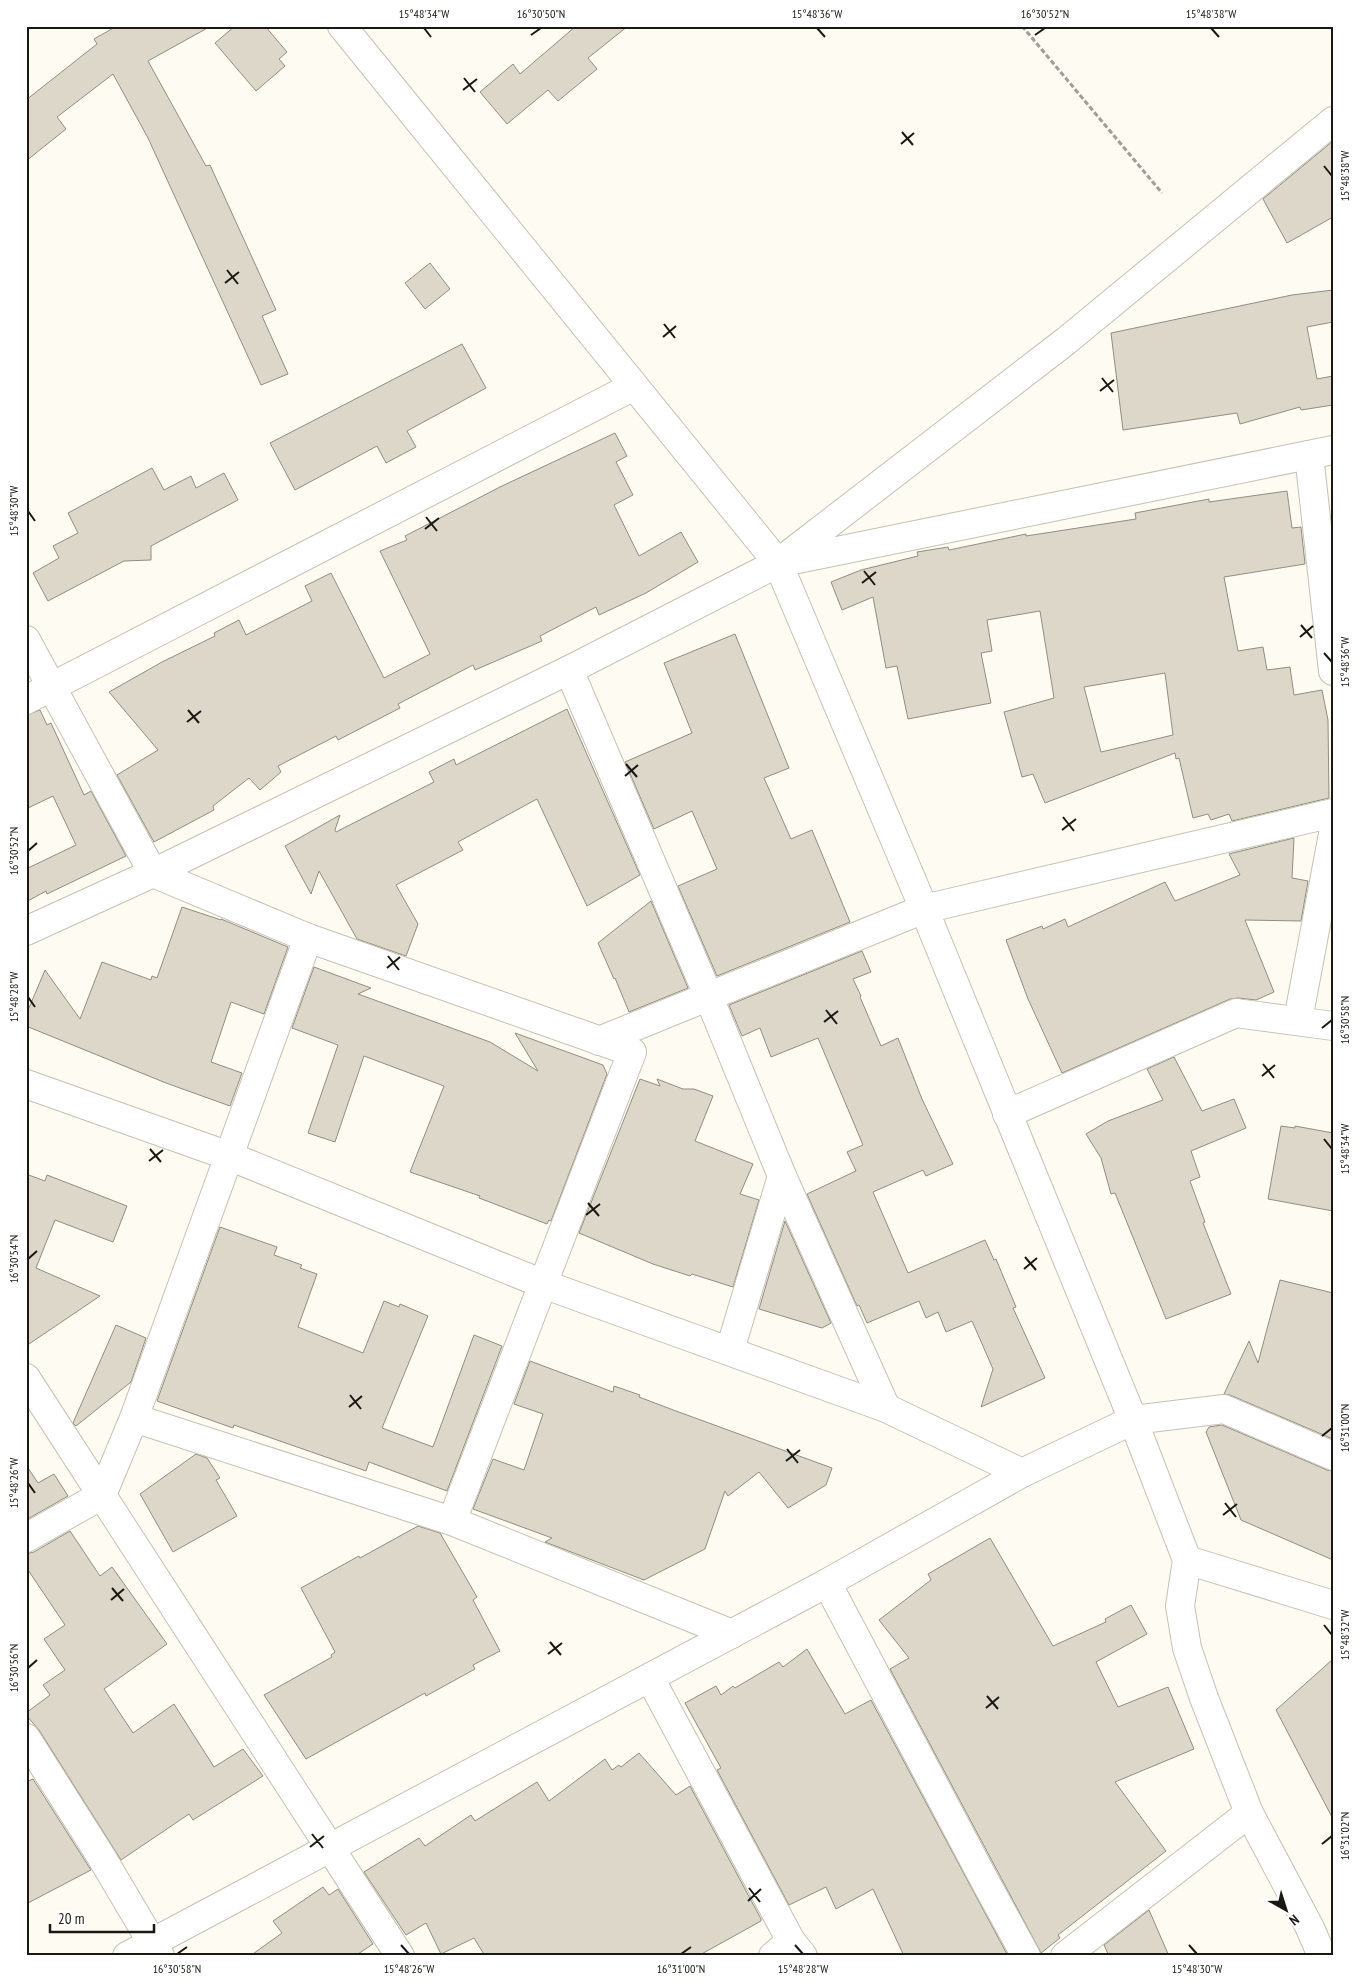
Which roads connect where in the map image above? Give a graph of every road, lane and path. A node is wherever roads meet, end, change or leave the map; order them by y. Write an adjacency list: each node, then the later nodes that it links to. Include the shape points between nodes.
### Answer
1 (342, 26): 5 (street)
2 (1022, 26): 4 (path)
3 (1333, 121): 7 (street, via 1066,341)
4 (1162, 193)
5 (634, 386): 7 (street); 11 (street)
6 (1321, 453): 7 (street); 10 (street)
7 (778, 563): 9 (street); 16 (street)
8 (26, 640): 11 (street)
9 (569, 670): 15 (street); 19 (street)
10 (1333, 671)
11 (53, 686): 12 (street); 15 (street)
12 (26, 700)
13 (1333, 814): 16 (street)
14 (1333, 834): 20 (street)
15 (153, 873): 17 (street); 18 (street)
16 (924, 909): 19 (street); 24 (street)
17 (26, 932)
18 (308, 938): 22 (street); 25 (street)
19 (708, 995): 22 (street); 26 (street)
20 (1298, 1020): 21 (street); 24 (street, via 1236,1013)
21 (1333, 1026)
22 (599, 1041): 27 (street, via 632,1052)
23 (26, 1084): 25 (street)
24 (1007, 1114): 32 (street)
25 (230, 1156): 27 (street); 31 (street)
26 (782, 1176): 28 (street); 30 (street)
27 (543, 1284): 28 (street); 36 (street)
28 (730, 1350): 30 (street)
29 (26, 1378): 35 (street)
30 (886, 1408): 34 (street)
31 (134, 1418): 35 (street); 36 (street)
32 (1133, 1420): 33 (street, via 1224,1409); 34 (street); 38 (street)
33 (1333, 1456)
34 (1022, 1473): 39 (street)
35 (102, 1496): 37 (street); 45 (street)
36 (452, 1521): 41 (street)
37 (26, 1538)
38 (1188, 1560): 40 (street); 44 (street, via 1180,1606 1187,1648)
39 (827, 1583): 41 (street); 53 (street)
40 (1333, 1605)
41 (732, 1634): 42 (street)
42 (650, 1678): 45 (street); 49 (street)
43 (26, 1738): 48 (street)
44 (1250, 1813): 46 (street); 50 (street)
45 (330, 1848): 48 (street); 52 (street)
46 (1310, 1928): 47 (street); 54 (street)
47 (1333, 1941)
48 (156, 1949): 51 (street)
49 (789, 1951)
50 (1068, 1955)
51 (127, 1956)
52 (400, 1956)
53 (1026, 1956)
54 (1322, 1956)

